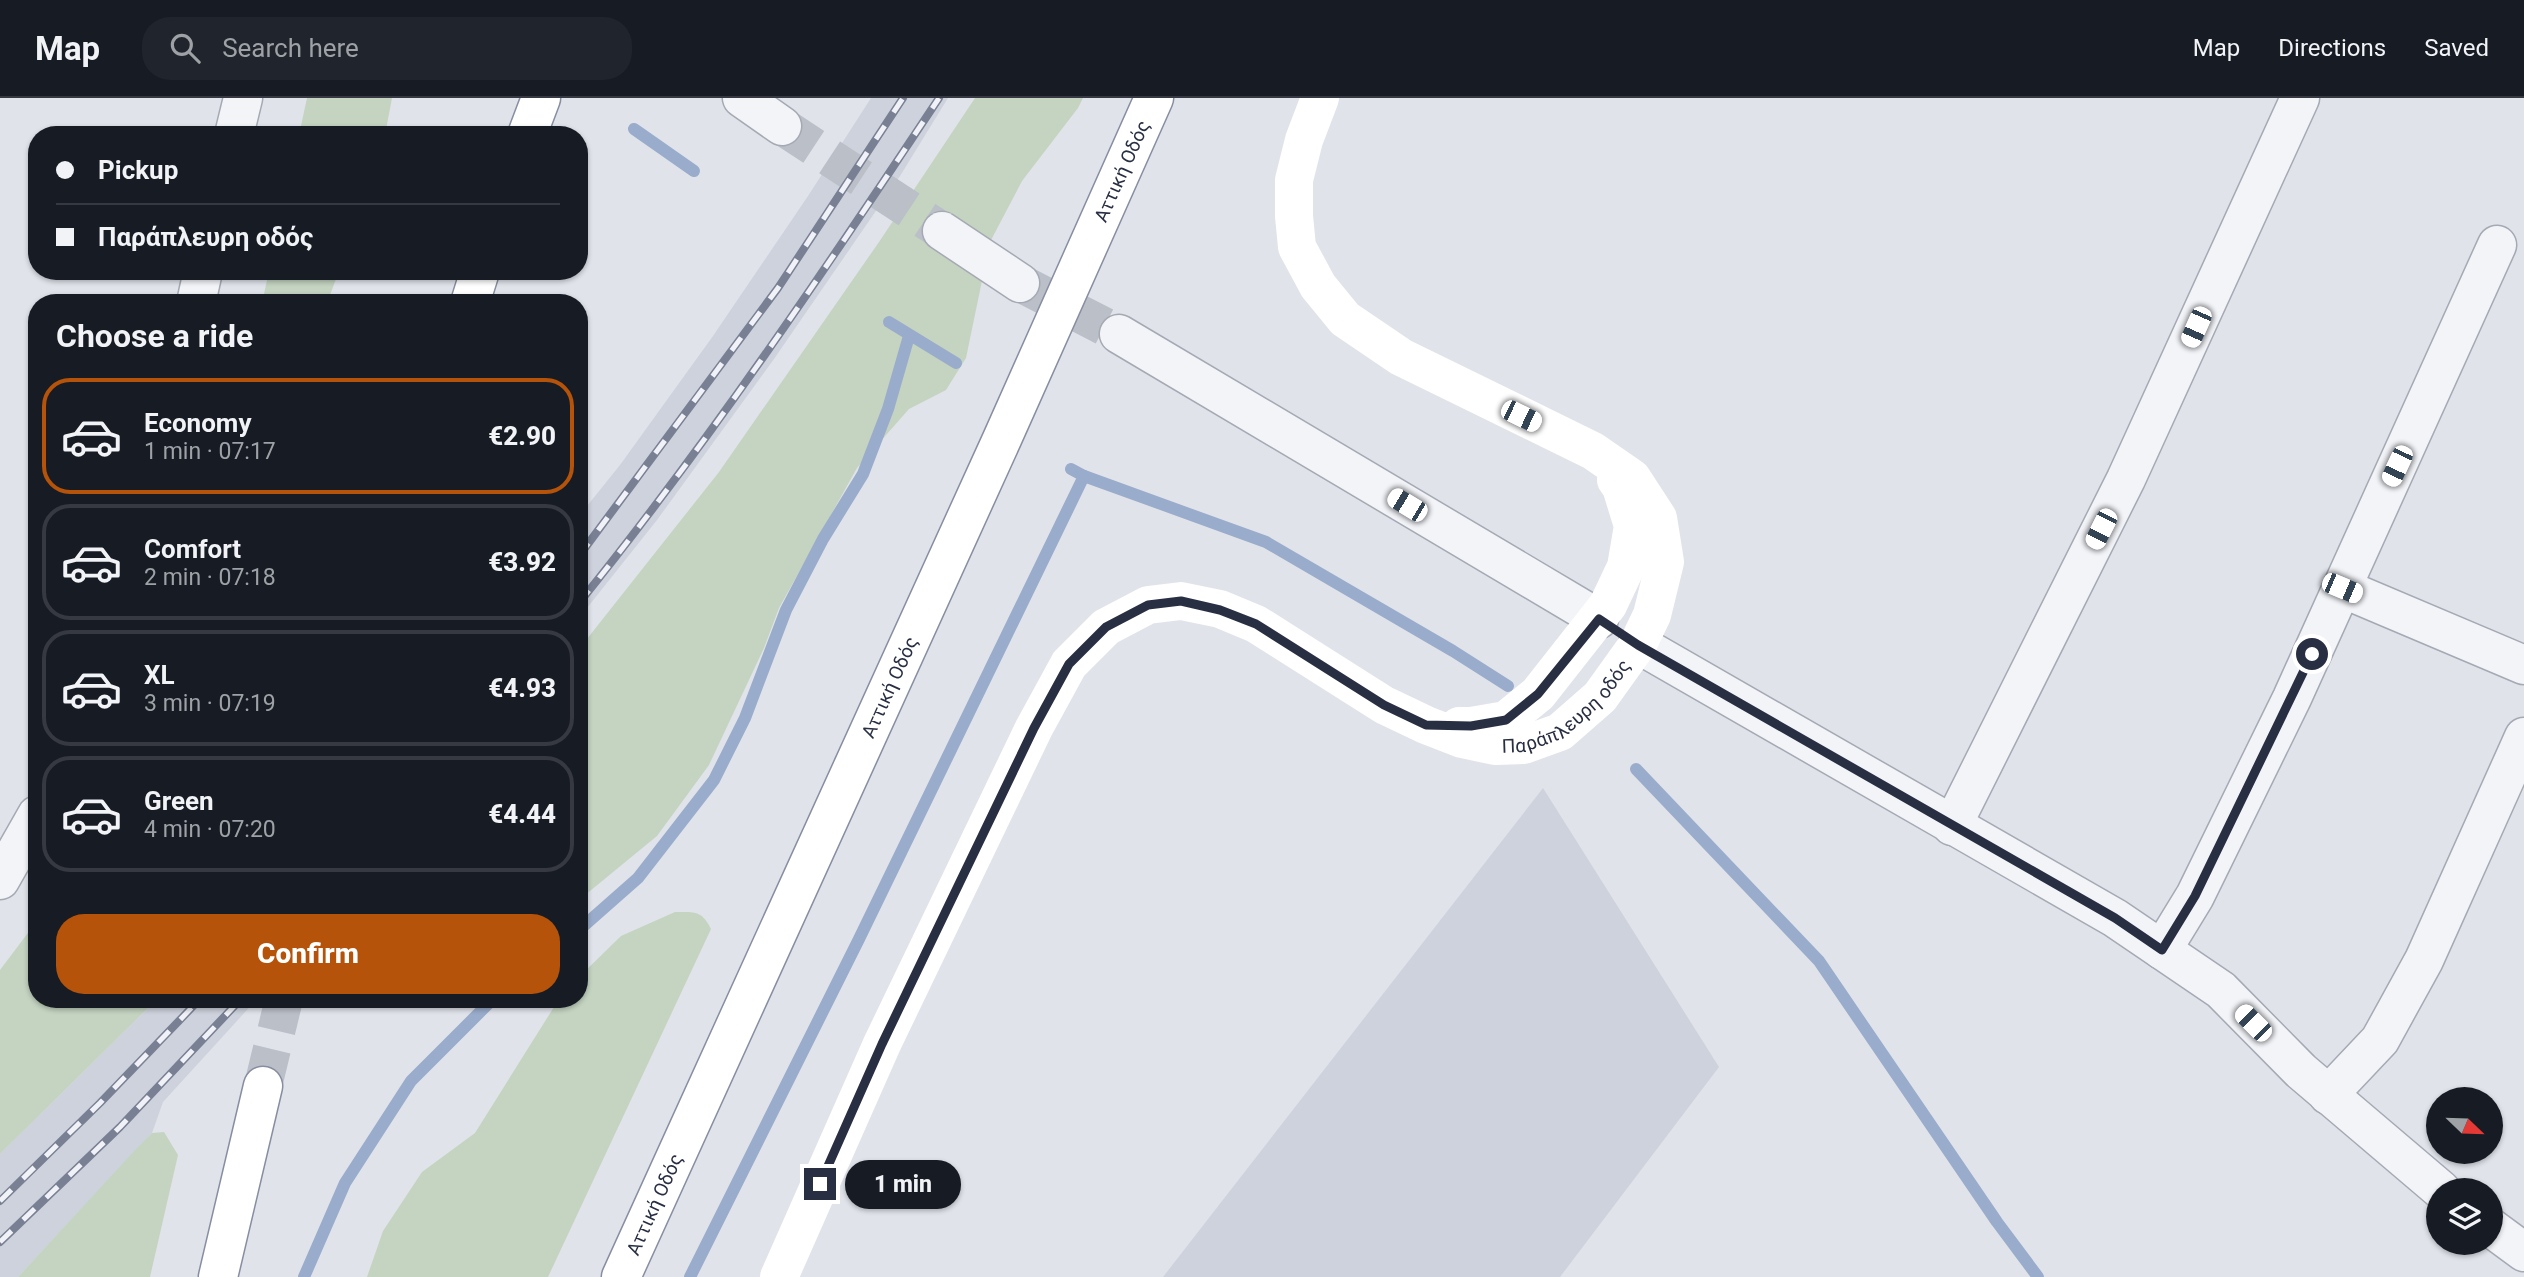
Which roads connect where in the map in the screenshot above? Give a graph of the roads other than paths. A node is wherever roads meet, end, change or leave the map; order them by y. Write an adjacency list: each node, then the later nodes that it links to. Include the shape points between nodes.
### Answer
1 (243, 98): 7 (street)
2 (541, 98): 8 (main road)
3 (742, 98): 9 (street)
4 (1154, 98): 31 (main road, Αττική Οδός)
5 (1320, 98): 14 (main road, Παράπλευρη οδός, via 1294,180 1297,247 1318,286 1345,319 1401,357)
6 (2300, 98): 21 (street, via 2126,480)
7 (236, 126)
8 (530, 126)
9 (782, 126)
10 (942, 231): 12 (street)
11 (2497, 245): 15 (street)
12 (1020, 283)
13 (1119, 334): 16 (street)
14 (1593, 451): 16 (main road, Παράπλευρη οδός, via 1621,487 1633,526 1626,567); 17 (main road, Παράπλευρη οδός, via 1632,478 1658,519 1665,562 1652,615)
15 (2342, 588): 18 (street); 24 (street, via 2195,896)
16 (1599, 619): 17 (main road); 19 (main road, Παράπλευρη οδός, via 1538,694 1506,720 1471,726)
17 (1638, 645): 19 (main road, Παράπλευρη οδός, via 1600,697 1560,732 1524,745 1495,746); 21 (street)
18 (2524, 665)
19 (1426, 725): 32 (main road, Παράπλευρη οδός, via 1384,705 1256,624 1220,610 1181,601 1148,605 1106,627 1069,664 1034,728 882,1044)
20 (2524, 737): 26 (street, via 2417,972 2380,1040)
21 (1952, 826): 24 (street, via 2115,918)
22 (28, 831): 23 (street)
23 (0, 880)
24 (2162, 950): 26 (street, via 2221,990)
25 (263, 1086): 30 (main road)
26 (2328, 1095): 27 (street)
27 (2427, 1178)
28 (2503, 1237): 29 (street)
29 (2524, 1252)
30 (218, 1277)
31 (621, 1277)
32 (779, 1277)

